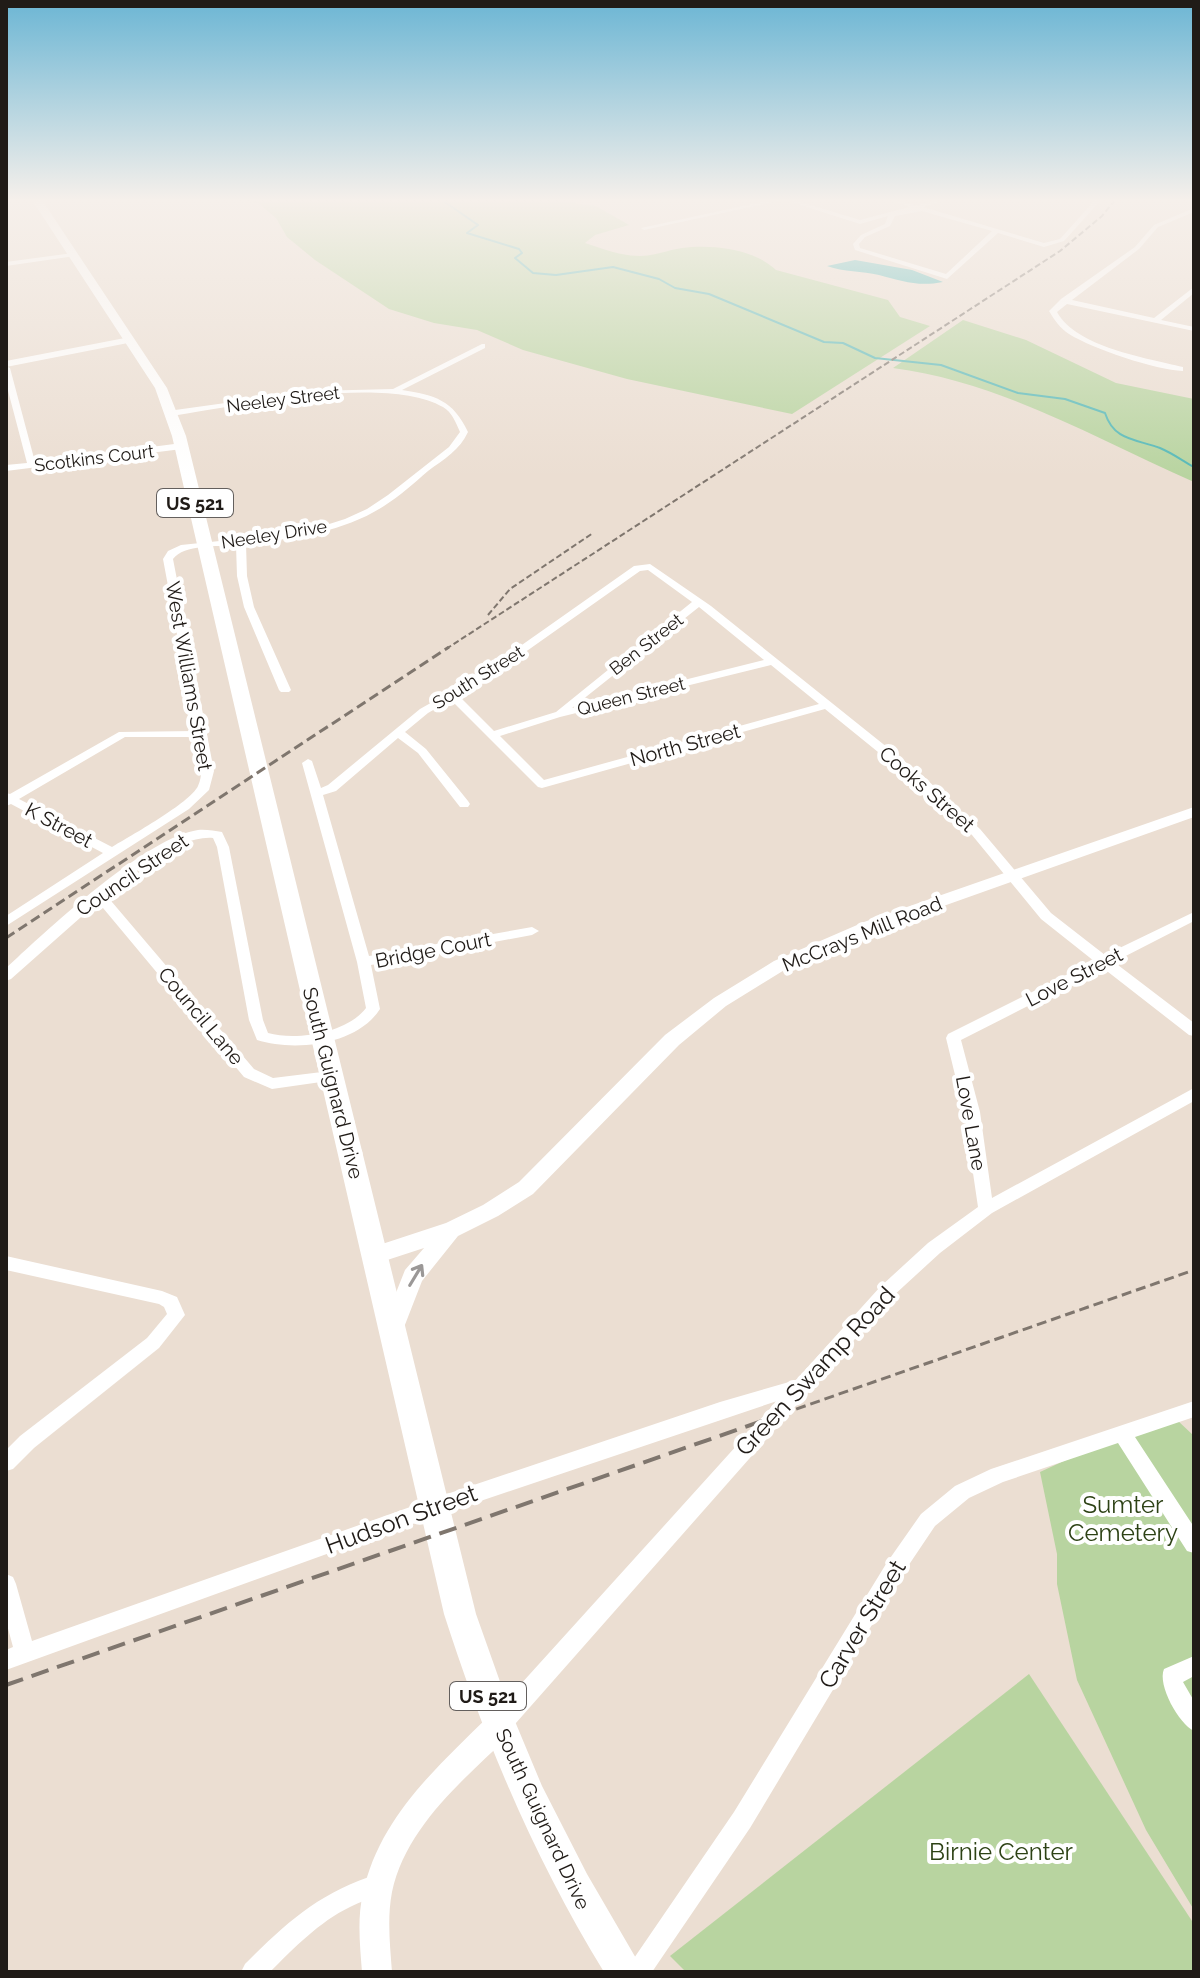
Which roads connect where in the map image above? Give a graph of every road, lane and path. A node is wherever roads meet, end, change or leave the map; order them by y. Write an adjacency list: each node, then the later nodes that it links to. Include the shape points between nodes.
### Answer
1 (98, 292): 7 (highway, South Guignard Drive / US 521)
2 (1076, 292): 4 (street)
3 (1190, 292): 5 (street)
4 (1064, 301): 5 (street); 10 (street, via 1053,311 1067,330)
5 (1155, 321): 6 (street)
6 (1194, 329)
7 (130, 340): 9 (street); 12 (highway, South Guignard Drive / US 521)
8 (482, 346): 11 (street)
9 (6, 366): 14 (street)
10 (1180, 369)
11 (394, 391): 12 (street, Neeley Street, via 332,392); 16 (street, Neeley Drive, via 447,406 464,432 461,439 366,513 314,530)
12 (171, 413): 13 (highway, South Guignard Drive / US 521)
13 (182, 446): 14 (street, Scotkins Court); 17 (highway, South Guignard Drive / US 521)
14 (32, 466): 15 (street, Scotkins Court)
15 (6, 468)
16 (241, 540): 17 (street, Neeley Drive); 21 (street, via 249,607)
17 (205, 545): 26 (street, West Williams Street, via 175,550 168,559); 43 (highway, South Guignard Drive / US 521)
18 (644, 567): 19 (street, Cooks Street); 22 (street, South Street)
19 (699, 602): 20 (street, Cooks Street); 24 (street, Ben Street)
20 (772, 661): 23 (street, Cooks Street); 24 (street, Queen Street)
21 (285, 690)
22 (452, 695): 25 (street, South Street); 27 (street)
23 (827, 705): 27 (street, North Street, via 542,784); 34 (street, Cooks Street, via 953,809)
24 (556, 715): 27 (street, Queen Street)
25 (399, 733): 29 (street, South Street, via 332,788); 31 (street, via 422,751)
26 (201, 734): 30 (street, via 123,734); 33 (street, West Williams Street, via 208,771 203,790)
27 (492, 735)
28 (308, 763): 29 (street, Bridge Court)
29 (317, 793): 39 (street, Bridge Court)
30 (8, 799): 33 (street, K Street)
31 (464, 804)
32 (1194, 812): 34 (street, McCrays Mill Road)
33 (113, 853): 37 (street, West Williams Street)
34 (1012, 876): 40 (street, Cooks Street, via 1046,916); 48 (street, McCrays Mill Road, via 838,939 751,982 655,1055 526,1188)
35 (98, 894): 41 (street, Council Street); 43 (street, Council Street, via 186,836 215,833 221,839 259,1031 268,1040 281,1042); 45 (street, Council Lane, via 249,1073 272,1084)
36 (1194, 916): 40 (street, Love Street)
37 (6, 922)
38 (532, 931): 39 (street, Bridge Court)
39 (364, 962): 43 (street, via 371,1014 352,1028)
40 (1105, 962): 42 (street, Cooks Street); 44 (street, Love Street)
41 (6, 976)
42 (1194, 1031)
43 (321, 1036): 45 (highway, South Guignard Drive / US 521)
44 (953, 1038): 47 (street, Love Lane, via 972,1112)
45 (330, 1076): 49 (highway, South Guignard Drive / US 521)
46 (1194, 1094): 47 (street, Green Swamp Road)
47 (986, 1209): 52 (street, Green Swamp Road, via 886,1292)
48 (452, 1231): 49 (street, McCrays Mill Road); 51 (street, one-way to 48, via 413,1276)
49 (375, 1255): 51 (highway, South Guignard Drive / US 521)
50 (6, 1263): 55 (street, via 162,1298 171,1302 176,1315 153,1343)
51 (393, 1328): 56 (highway, South Guignard Drive / US 521)
52 (799, 1387): 56 (street, Hudson Street); 62 (street, Green Swamp Road)
53 (1194, 1409): 54 (street, Carver Street)
54 (1121, 1432): 57 (street); 67 (street, Carver Street, via 976,1485 928,1520 742,1820)
55 (6, 1463)
56 (434, 1506): 59 (street, Hudson Street); 62 (highway, South Guignard Drive / US 521, via 460,1614)
57 (1194, 1544)
58 (6, 1584): 59 (street)
59 (16, 1656)
60 (1194, 1666): 61 (street, via 1171,1676)
61 (1194, 1720)
62 (499, 1726): 63 (street, via 443,1780 402,1830); 66 (highway, South Guignard Drive / US 521, via 586,1912)
63 (378, 1885): 64 (street, via 332,1901); 65 (street, via 373,1935)
64 (253, 1972)
65 (377, 1972)
66 (625, 1972)
67 (638, 1972)

